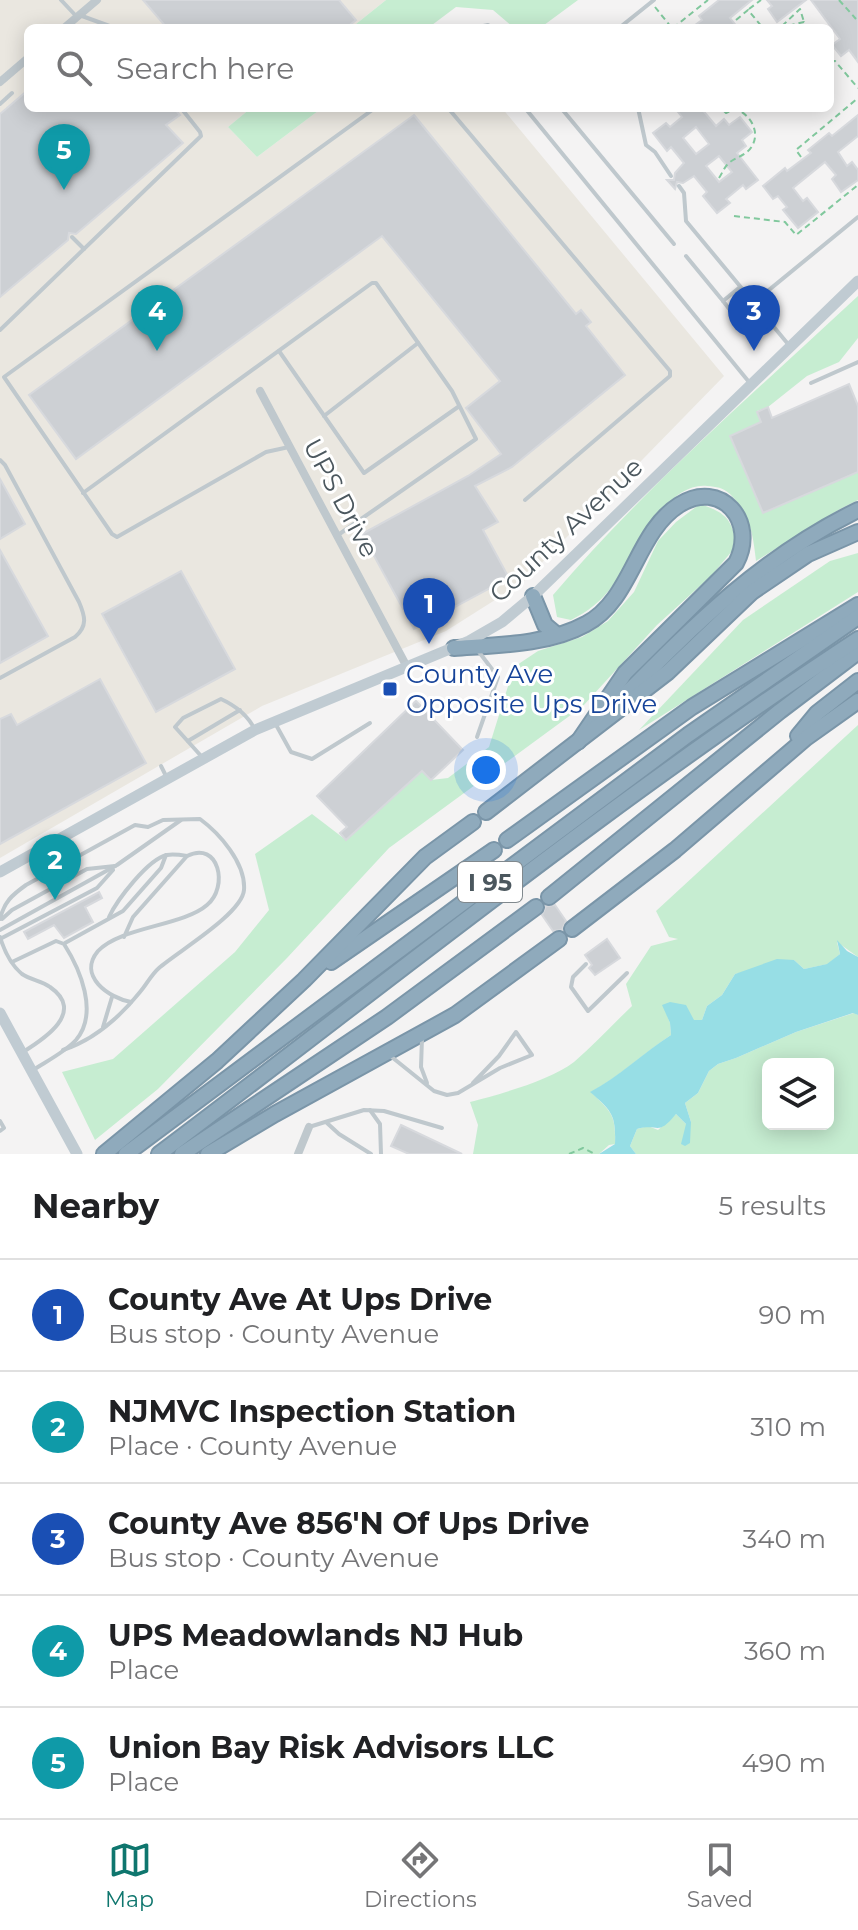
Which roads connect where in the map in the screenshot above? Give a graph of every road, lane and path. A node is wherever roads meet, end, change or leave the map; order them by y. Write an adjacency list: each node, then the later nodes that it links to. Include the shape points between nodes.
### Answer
1 (61, 0): 9 (lane)
2 (97, 0): 9 (street)
3 (654, 0): 15 (lane)
4 (662, 0): 16 (path, via 654,6)
5 (708, 0): 17 (path)
6 (761, 0): 8 (path)
7 (839, 0): 10 (path)
8 (748, 10): 11 (path); 18 (path)
9 (78, 16): 13 (street); 14 (lane)
10 (856, 19)
11 (736, 20)
12 (804, 22): 19 (path, via 800,9); 20 (path)
13 (70, 24)
14 (103, 24)
15 (624, 24)
16 (670, 24)
17 (678, 24)
18 (760, 24)
19 (784, 24)
20 (795, 24)
21 (24, 61): 23 (street)
22 (835, 61): 24 (path)
23 (0, 82)
24 (858, 88)
25 (12, 93): 27 (lane)
26 (858, 98): 35 (path, via 796,150)
27 (0, 104)
28 (184, 112): 44 (lane, via 201,136)
29 (369, 112): 57 (lane)
30 (451, 112): 66 (lane, via 670,371)
31 (528, 112): 59 (lane)
32 (564, 112): 43 (lane)
33 (639, 112): 36 (lane, via 646,145)
34 (742, 112): 37 (path, via 753,124 755,140)
35 (801, 157)
36 (671, 176)
37 (719, 178)
38 (858, 185): 40 (path, via 796,235 785,222)
39 (679, 186): 47 (lane, via 686,221)
40 (734, 216)
41 (858, 217): 49 (lane)
42 (72, 237): 44 (lane)
43 (674, 244)
44 (84, 249): 50 (lane)
45 (686, 256): 48 (lane)
46 (858, 281): 53 (main road, County Avenue)
47 (740, 287): 48 (lane); 49 (lane)
48 (723, 301): 52 (lane)
49 (753, 303): 53 (lane)
50 (0, 330)
51 (418, 343): 54 (lane, via 372,283); 61 (lane); 62 (lane)
52 (756, 343)
53 (790, 346): 59 (main road, County Avenue)
54 (279, 351): 62 (lane); 65 (lane)
55 (858, 362): 58 (lane)
56 (0, 372): 57 (lane)
57 (4, 377): 65 (lane)
58 (811, 383)
59 (751, 384): 70 (main road, County Avenue)
60 (260, 391): 63 (street, UPS Drive)
61 (458, 407): 62 (lane, via 364,473); 69 (lane, via 476,439)
62 (324, 416)
63 (290, 447): 65 (lane, via 266,452 117,537); 69 (street, UPS Drive)
64 (0, 460): 80 (lane, via 85,621 75,637)
65 (83, 493)
66 (525, 500)
67 (858, 510): 90 (highway, via 737,586)
68 (858, 532): 90 (highway, via 808,554 752,592 668,672)
69 (338, 535): 79 (street, UPS Drive)
70 (533, 596): 73 (highway, via 545,625); 75 (main road, County Avenue)
71 (858, 605): 98 (highway, via 692,707)
72 (858, 617): 137 (highway, I 95, via 688,735)
73 (557, 635): 75 (highway); 90 (highway, via 587,624 607,607 655,530 679,505 711,498 737,514 744,536 736,563 625,673)
74 (858, 639): 138 (highway, I 95, via 641,790)
75 (472, 644): 76 (highway); 87 (lane, via 498,677)
76 (454, 648): 79 (main road)
77 (858, 652): 88 (highway)
78 (858, 661): 88 (highway)
79 (407, 667): 84 (main road)
80 (0, 678)
81 (858, 681): 93 (highway, via 817,713)
82 (858, 701): 93 (highway)
83 (240, 710): 86 (lane); 89 (lane); 89 (lane, via 221,699 183,718 175,727)
84 (274, 721): 85 (lane, via 291,752 312,759); 86 (main road)
85 (370, 723)
86 (255, 730): 91 (main road)
87 (477, 737)
88 (746, 740): 104 (highway)
89 (188, 741): 91 (lane)
90 (578, 742): 95 (highway)
91 (204, 759): 94 (main road)
92 (161, 766): 94 (lane)
93 (771, 766): 108 (highway, via 666,858)
94 (168, 779): 103 (main road)
95 (486, 812)
96 (183, 818): 102 (lane); 107 (lane, via 135,825 38,878 10,897); 119 (lane, via 200,819 221,838 245,888 230,912 160,967)
97 (473, 822): 117 (highway, via 425,857)
98 (507, 840)
99 (494, 850): 117 (highway)
100 (166, 855): 101 (lane); 106 (lane, via 153,861); 106 (lane, via 123,911)
101 (187, 856): 110 (lane, via 133,917); 110 (lane, via 197,851 211,858 220,874 217,895 201,909)
102 (117, 865): 107 (lane, via 87,869); 109 (lane); 111 (lane, via 97,888)
103 (0, 872)
104 (549, 897)
105 (536, 907): 139 (highway, via 387,1017)
106 (108, 919): 113 (lane)
107 (0, 920)
108 (572, 929)
109 (0, 930)
110 (124, 937): 118 (lane, via 97,952 93,961 98,986)
111 (0, 938): 114 (lane)
112 (559, 939): 122 (highway)
113 (64, 944): 114 (lane, via 56,941); 123 (lane, via 79,972 87,1007 76,1039)
114 (12, 962): 124 (lane, via 22,974 51,987 63,1007 54,1032)
115 (586, 964): 116 (lane, via 571,984 588,1011)
116 (627, 973)
117 (304, 980): 136 (highway, via 201,1075)
118 (112, 997): 119 (lane); 121 (lane)
119 (131, 1002): 121 (lane)
120 (1, 1018): 124 (main road)
121 (102, 1029): 123 (lane)
122 (422, 1035): 125 (highway); 128 (lane, via 421,1067)
123 (63, 1050): 126 (lane)
124 (21, 1053): 126 (main road)
125 (388, 1053): 128 (lane); 140 (highway)
126 (31, 1071): 135 (main road)
127 (473, 1083): 127 (lane, via 499,1056 516,1032 532,1055); 128 (lane, via 452,1095)
128 (431, 1089)
129 (370, 1110): 131 (lane); 133 (lane); 143 (lane, via 380,1124)
130 (0, 1121): 134 (lane)
131 (327, 1123): 132 (lane); 142 (lane)
132 (309, 1127): 141 (street)
133 (442, 1128)
134 (0, 1131)
135 (77, 1154)
136 (104, 1154)
137 (126, 1154)
138 (159, 1154)
139 (182, 1154)
140 (208, 1154)
141 (298, 1154)
142 (371, 1154)
143 (381, 1154)
144 (569, 1154): 145 (path, via 583,1148)
145 (595, 1154)

